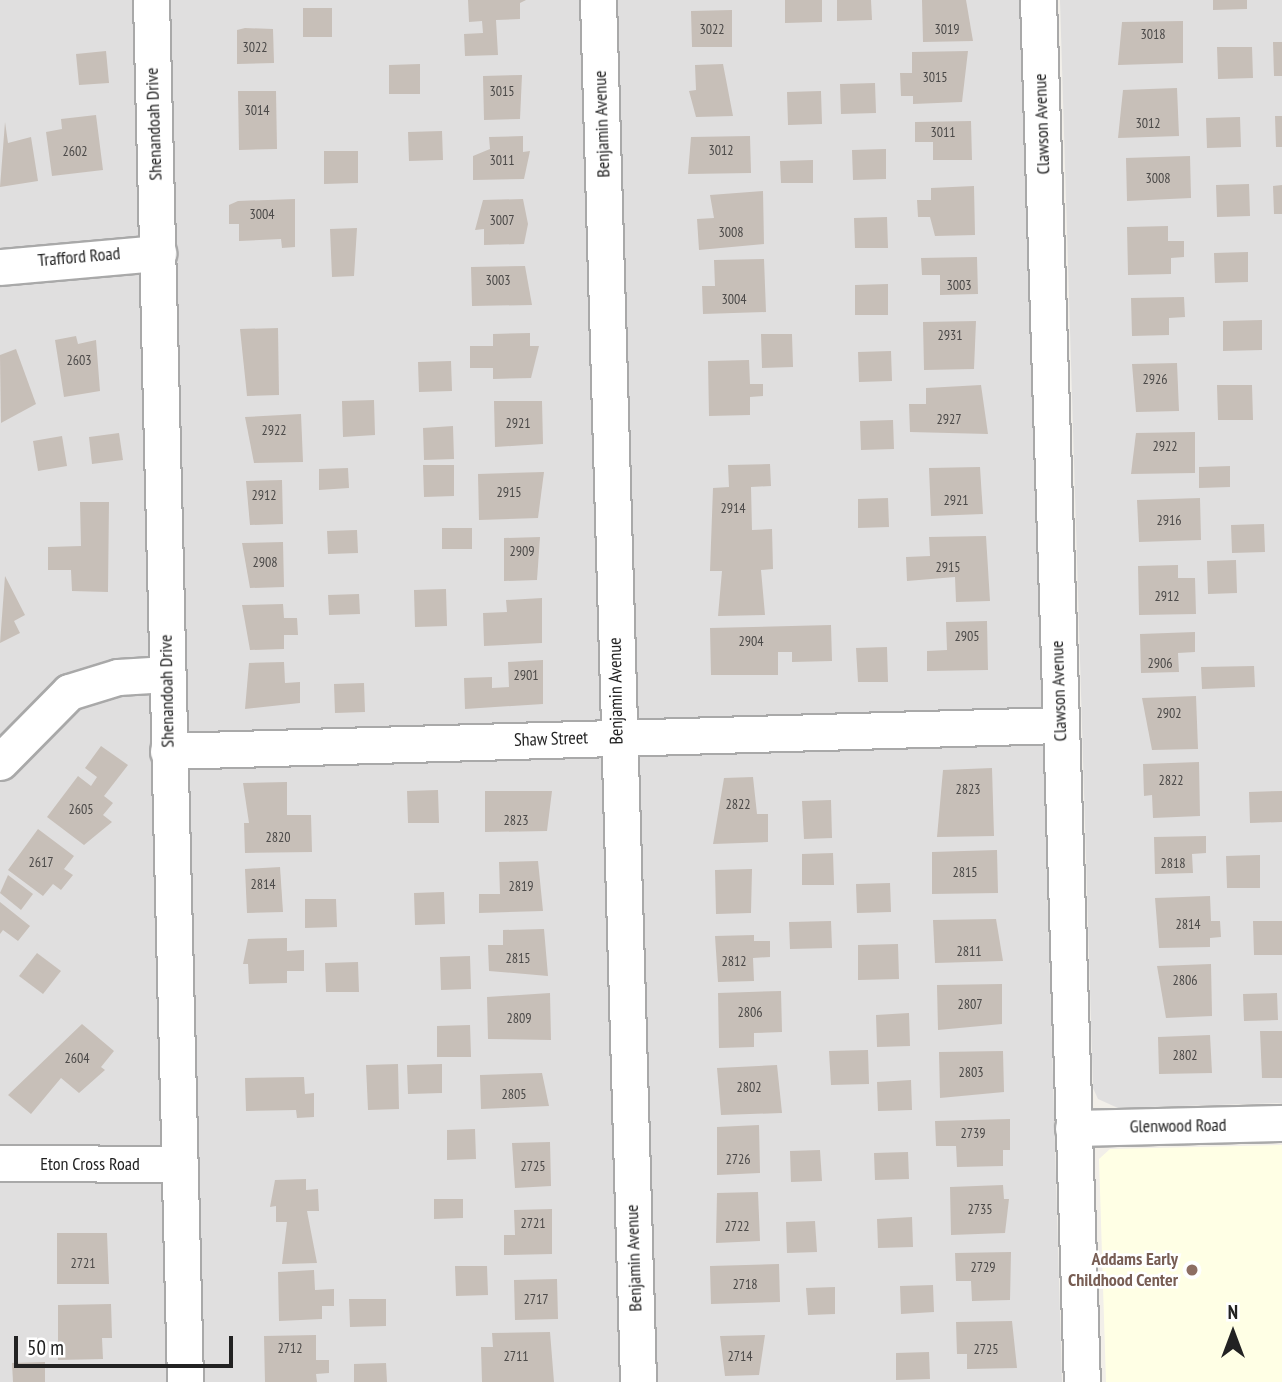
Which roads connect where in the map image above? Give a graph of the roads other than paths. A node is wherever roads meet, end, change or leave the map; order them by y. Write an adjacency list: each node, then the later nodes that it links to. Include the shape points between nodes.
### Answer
1 (151, 0): 4 (street, Shenandoah Drive)
2 (598, 0): 8 (street, Benjamin Avenue)
3 (1038, 0): 7 (street, Clawson Avenue)
4 (158, 253): 5 (street, Trafford Road); 6 (street, Shenandoah Drive)
5 (0, 267)
6 (167, 674): 9 (street, Shenandoah Drive); 10 (street, via 118,677 69,692 25,729)
7 (1060, 725): 8 (street, Shaw Street); 12 (street, Clawson Avenue)
8 (617, 737): 9 (street, Shaw Street); 16 (street, Benjamin Avenue)
9 (168, 751): 14 (street, Shenandoah Drive)
10 (0, 762)
11 (1282, 1123): 12 (street, Glenwood Road)
12 (1073, 1129): 17 (street, Clawson Avenue)
13 (0, 1163): 14 (street, Eton Cross Road)
14 (179, 1164): 15 (street, Shenandoah Drive)
15 (185, 1382)
16 (638, 1382)
17 (1082, 1382)

